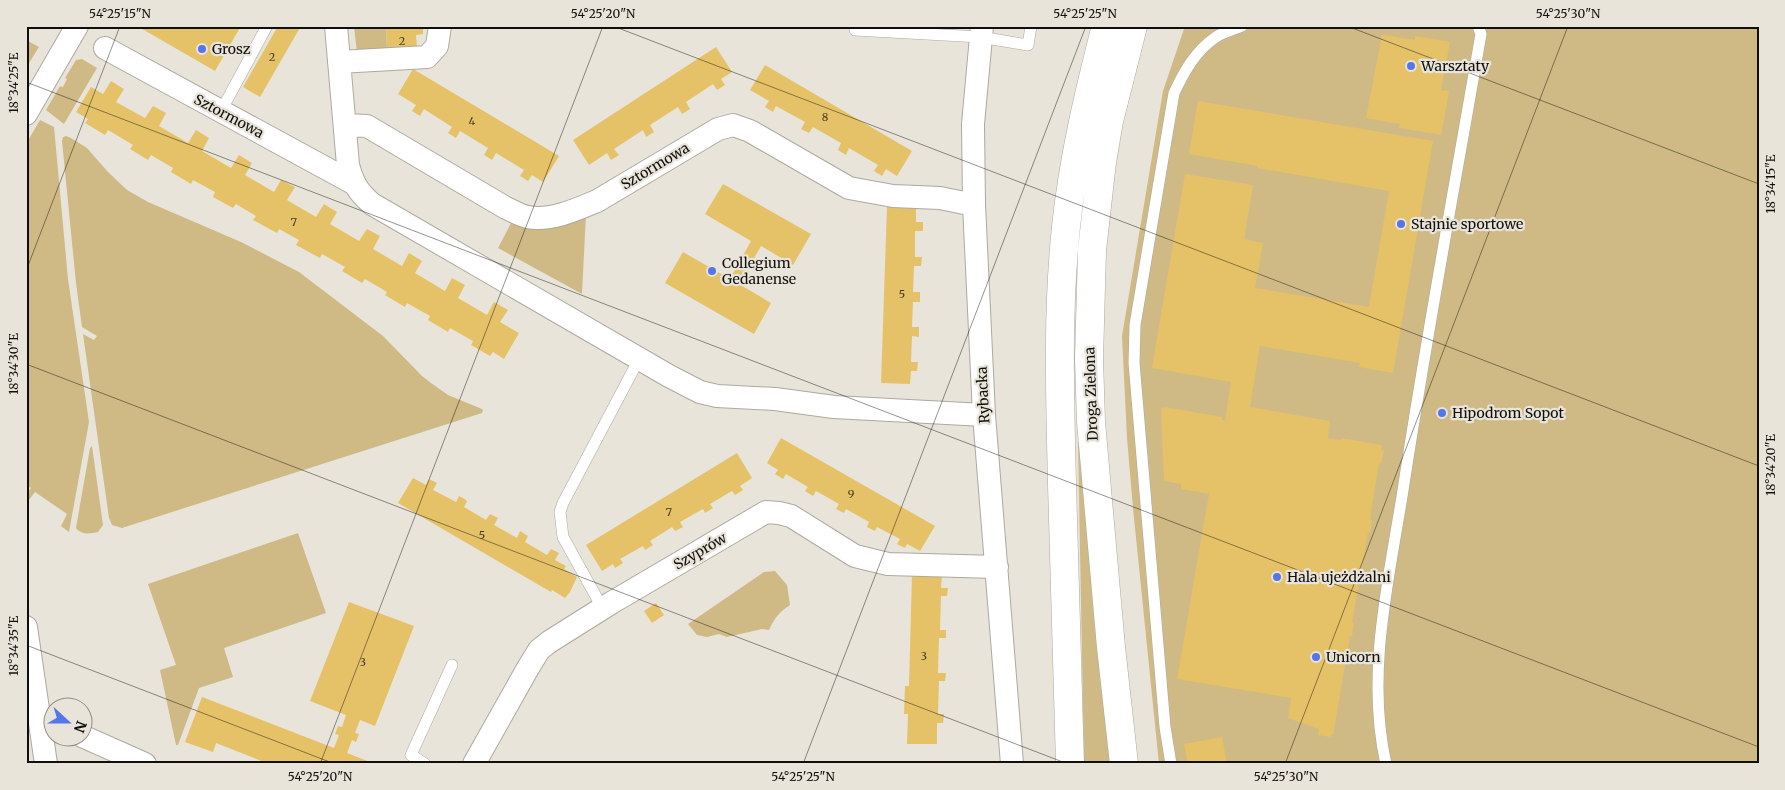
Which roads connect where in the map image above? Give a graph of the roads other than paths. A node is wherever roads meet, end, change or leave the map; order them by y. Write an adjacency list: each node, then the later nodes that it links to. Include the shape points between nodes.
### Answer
1 (77, 26): 15 (street)
2 (267, 26): 14 (lane)
3 (336, 26): 13 (street, Sztormowa)
4 (440, 26): 13 (street, via 437,46 427,57)
5 (1031, 26): 11 (lane, via 1028,45)
6 (1106, 26): 33 (street, via 1087,99 1071,185 1061,295 1060,381)
7 (1133, 26): 34 (street, Droga Zielona, via 1102,162 1092,250 1089,359 1093,442)
8 (1242, 26): 35 (lane, via 1217,37 1203,48 1191,61 1174,93 1135,325 1134,363 1165,727)
9 (1478, 26): 36 (lane, via 1481,34 1380,639 1378,718)
10 (855, 30): 11 (lane)
11 (981, 32): 18 (street, Rybacka, via 973,124)
12 (105, 48): 14 (street, Sztormowa)
13 (339, 62): 16 (street, Sztormowa)
14 (221, 111): 17 (street, Sztormowa)
15 (26, 114)
16 (345, 125): 17 (street, Sztormowa); 18 (street, Sztormowa, via 367,126 506,208 529,218 552,216 597,200 718,129 733,126 750,131 849,188)
17 (353, 183): 19 (street, Sztormowa, via 372,204)
18 (974, 205): 20 (street, Rybacka)
19 (639, 359): 20 (street, Sztormowa, via 700,392 718,396 834,407); 22 (lane, via 560,512 562,537)
20 (984, 415): 21 (street, Rybacka)
21 (997, 567): 22 (street, Szyprów, via 872,561 855,556 791,516 766,512); 32 (street, Rybacka)
22 (603, 609): 31 (street, Szyprów, via 539,650)
23 (26, 627): 25 (street)
24 (452, 665): 30 (lane, via 410,755)
25 (42, 701)
26 (92, 740): 29 (street)
27 (46, 748): 28 (street)
28 (46, 764)
29 (145, 764)
30 (425, 764)
31 (474, 764)
32 (1012, 764)
33 (1070, 764)
34 (1124, 764)
35 (1171, 764)
36 (1386, 764)

